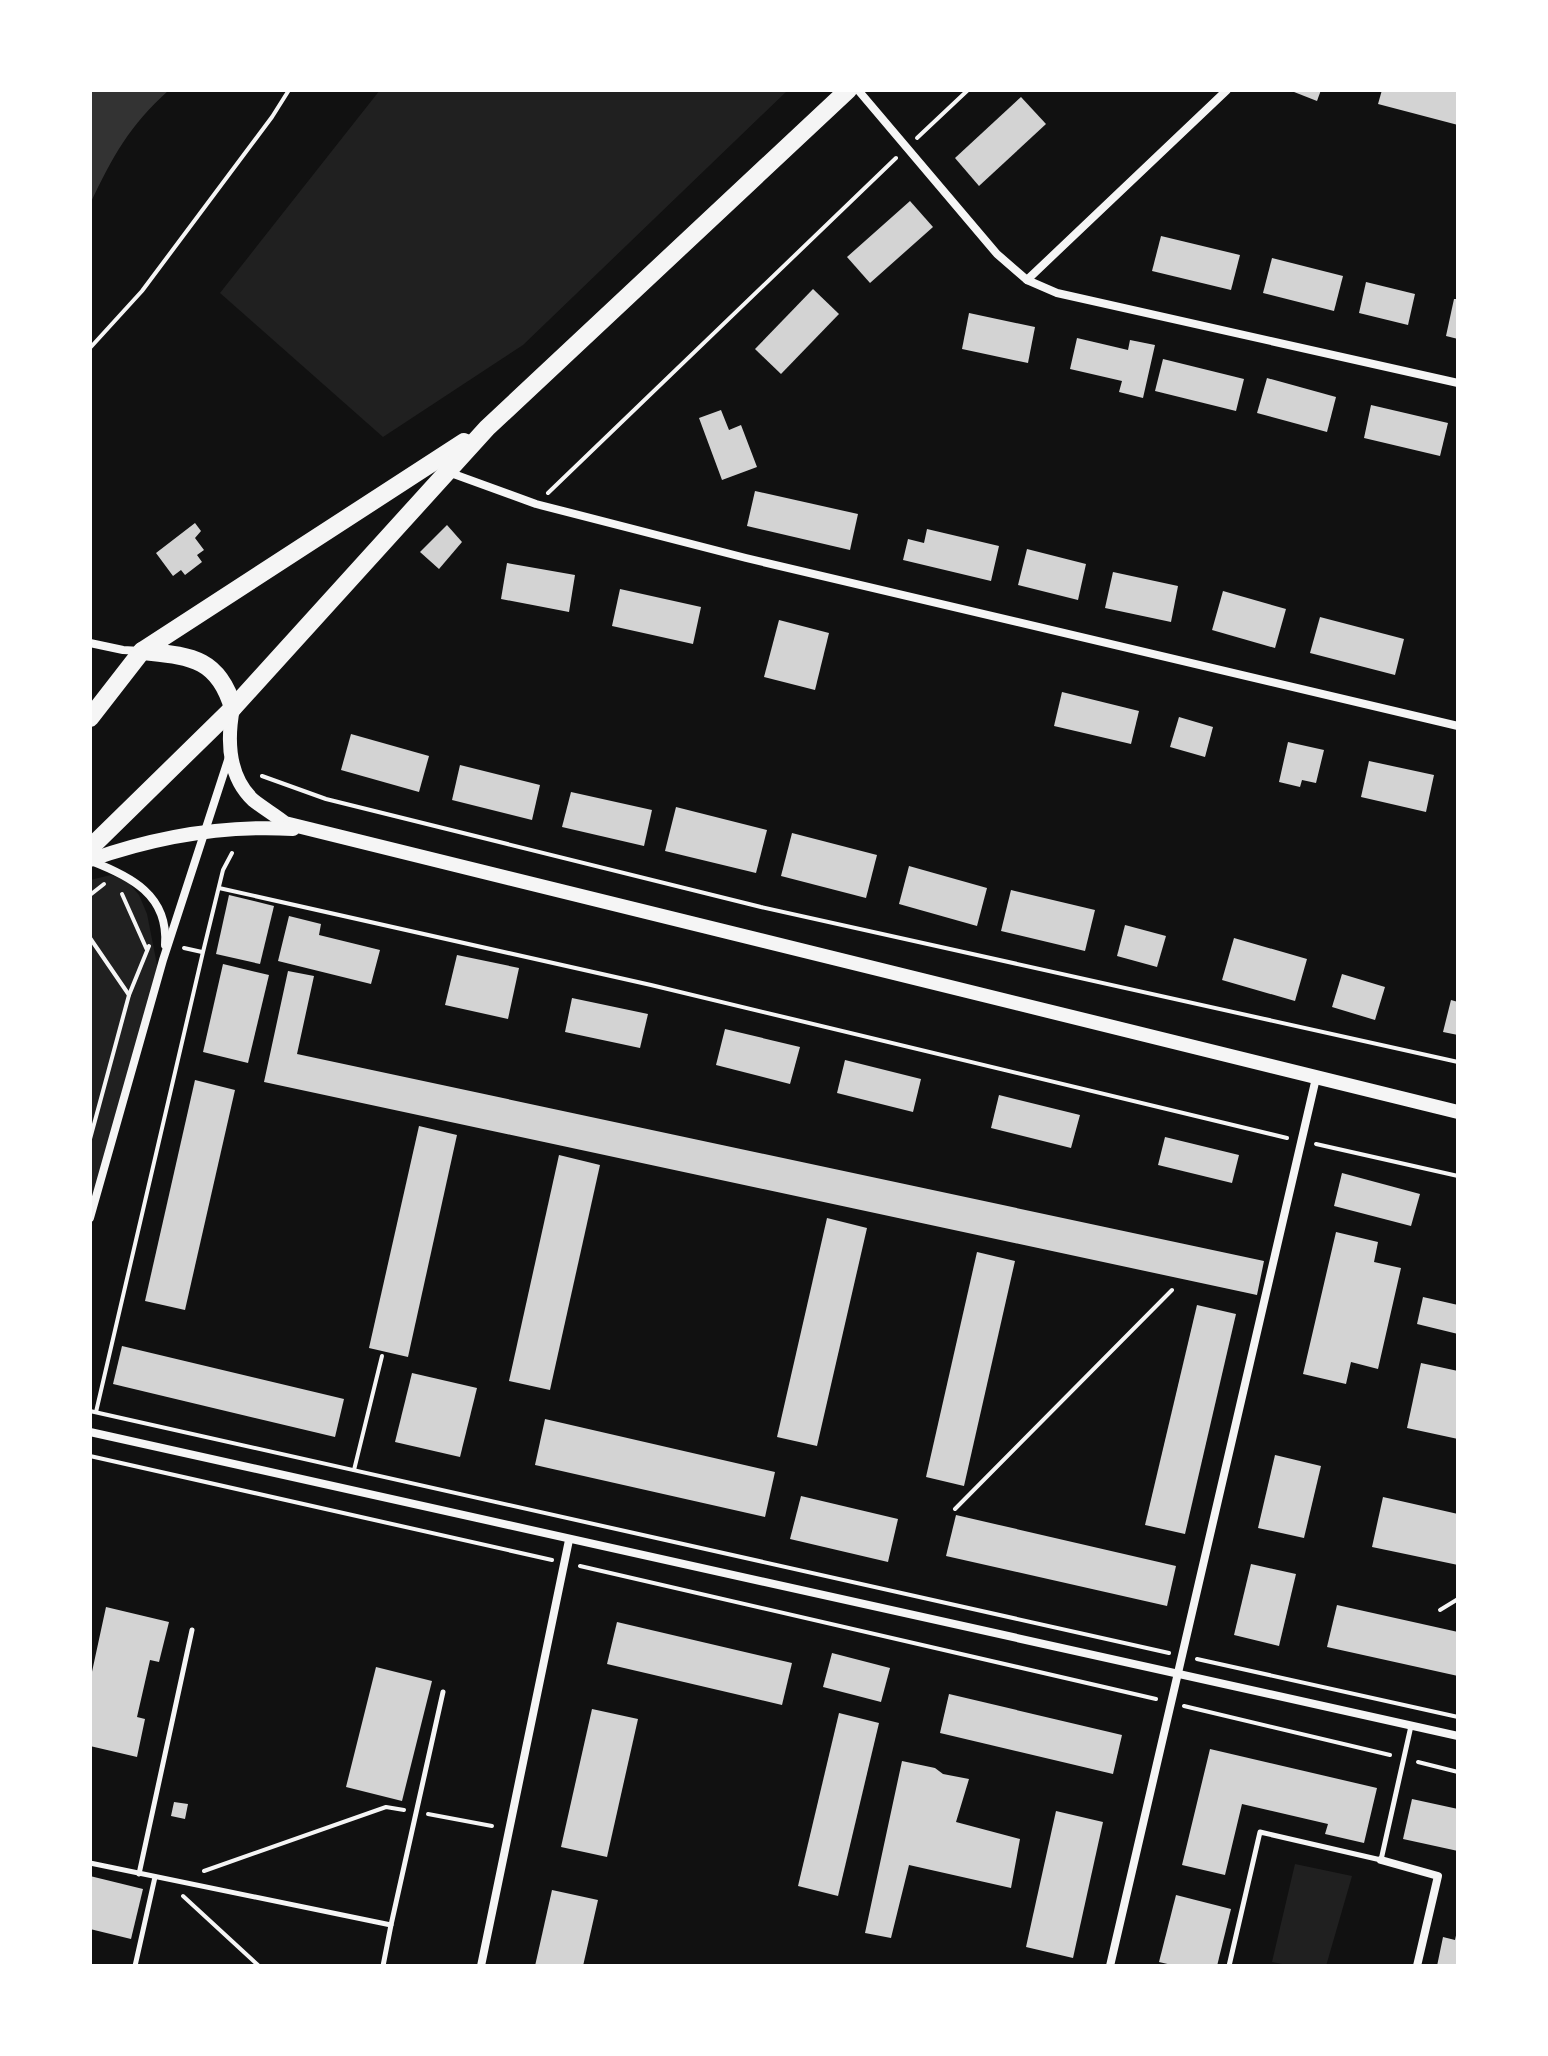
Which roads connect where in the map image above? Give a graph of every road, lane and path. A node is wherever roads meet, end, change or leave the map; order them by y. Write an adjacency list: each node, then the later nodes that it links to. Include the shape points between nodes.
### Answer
1 (289, 90): 8 (path, via 142,291)
2 (848, 90): 10 (highway)
3 (858, 90): 6 (street)
4 (968, 90): 6 (path)
5 (1227, 90): 7 (street)
6 (906, 149): 7 (street, via 997,254); 12 (path)
7 (1027, 280): 9 (street, via 1057,293)
8 (90, 348)
9 (1458, 383)
10 (487, 428): 11 (highway); 14 (highway)
11 (447, 472): 12 (street); 15 (highway)
12 (536, 504): 17 (street)
13 (90, 643): 14 (street)
14 (142, 651): 15 (highway, via 206,664 219,676); 16 (highway)
15 (233, 708): 18 (street); 22 (highway)
16 (90, 718)
17 (1458, 726)
18 (230, 753): 20 (street, via 252,799 285,823); 21 (street)
19 (262, 776): 31 (path, via 326,799 761,907)
20 (326, 832): 21 (street); 32 (street)
21 (203, 833): 24 (street); 29 (street)
22 (90, 848)
23 (232, 853): 25 (path)
24 (90, 860): 29 (street, via 141,884 154,900 164,929)
25 (219, 888): 34 (path); 39 (path)
26 (121, 892): 28 (path)
27 (90, 938): 30 (path)
28 (147, 950)
29 (163, 960): 36 (street)
30 (129, 995)
31 (1458, 1062)
32 (1316, 1078): 33 (street); 34 (street)
33 (1458, 1112)
34 (1302, 1141): 35 (path); 49 (street)
35 (1458, 1176)
36 (90, 1218)
37 (1172, 1290): 43 (path)
38 (382, 1356): 42 (path)
39 (93, 1411): 42 (path)
40 (90, 1432): 44 (street)
41 (90, 1456): 45 (path)
42 (354, 1470): 49 (path)
43 (955, 1509)
44 (569, 1540): 45 (street); 50 (street)
45 (564, 1563): 52 (path); 70 (street)
46 (1458, 1599): 47 (path)
47 (1440, 1610)
48 (192, 1630): 62 (lane)
49 (1183, 1656): 50 (street); 53 (path)
50 (1180, 1673): 52 (street); 54 (street)
51 (443, 1692): 58 (lane)
52 (1172, 1703): 56 (path); 71 (street)
53 (1458, 1717)
54 (1411, 1725): 55 (street); 56 (lane)
55 (1458, 1736)
56 (1404, 1759): 57 (path); 60 (lane)
57 (1458, 1772)
58 (417, 1812): 59 (path); 65 (path, via 386,1807); 66 (lane)
59 (492, 1826)
60 (1381, 1860): 72 (lane, via 1260,1832); 73 (street, via 1438,1876)
61 (90, 1863): 62 (lane)
62 (139, 1874): 63 (lane)
63 (155, 1877): 64 (lane); 67 (lane)
64 (164, 1878): 65 (lane); 68 (path)
65 (175, 1881): 66 (lane)
66 (391, 1925): 69 (lane)
67 (135, 1966)
68 (259, 1966)
69 (383, 1966)
70 (481, 1966)
71 (1110, 1966)
72 (1229, 1966)
73 (1417, 1966)

